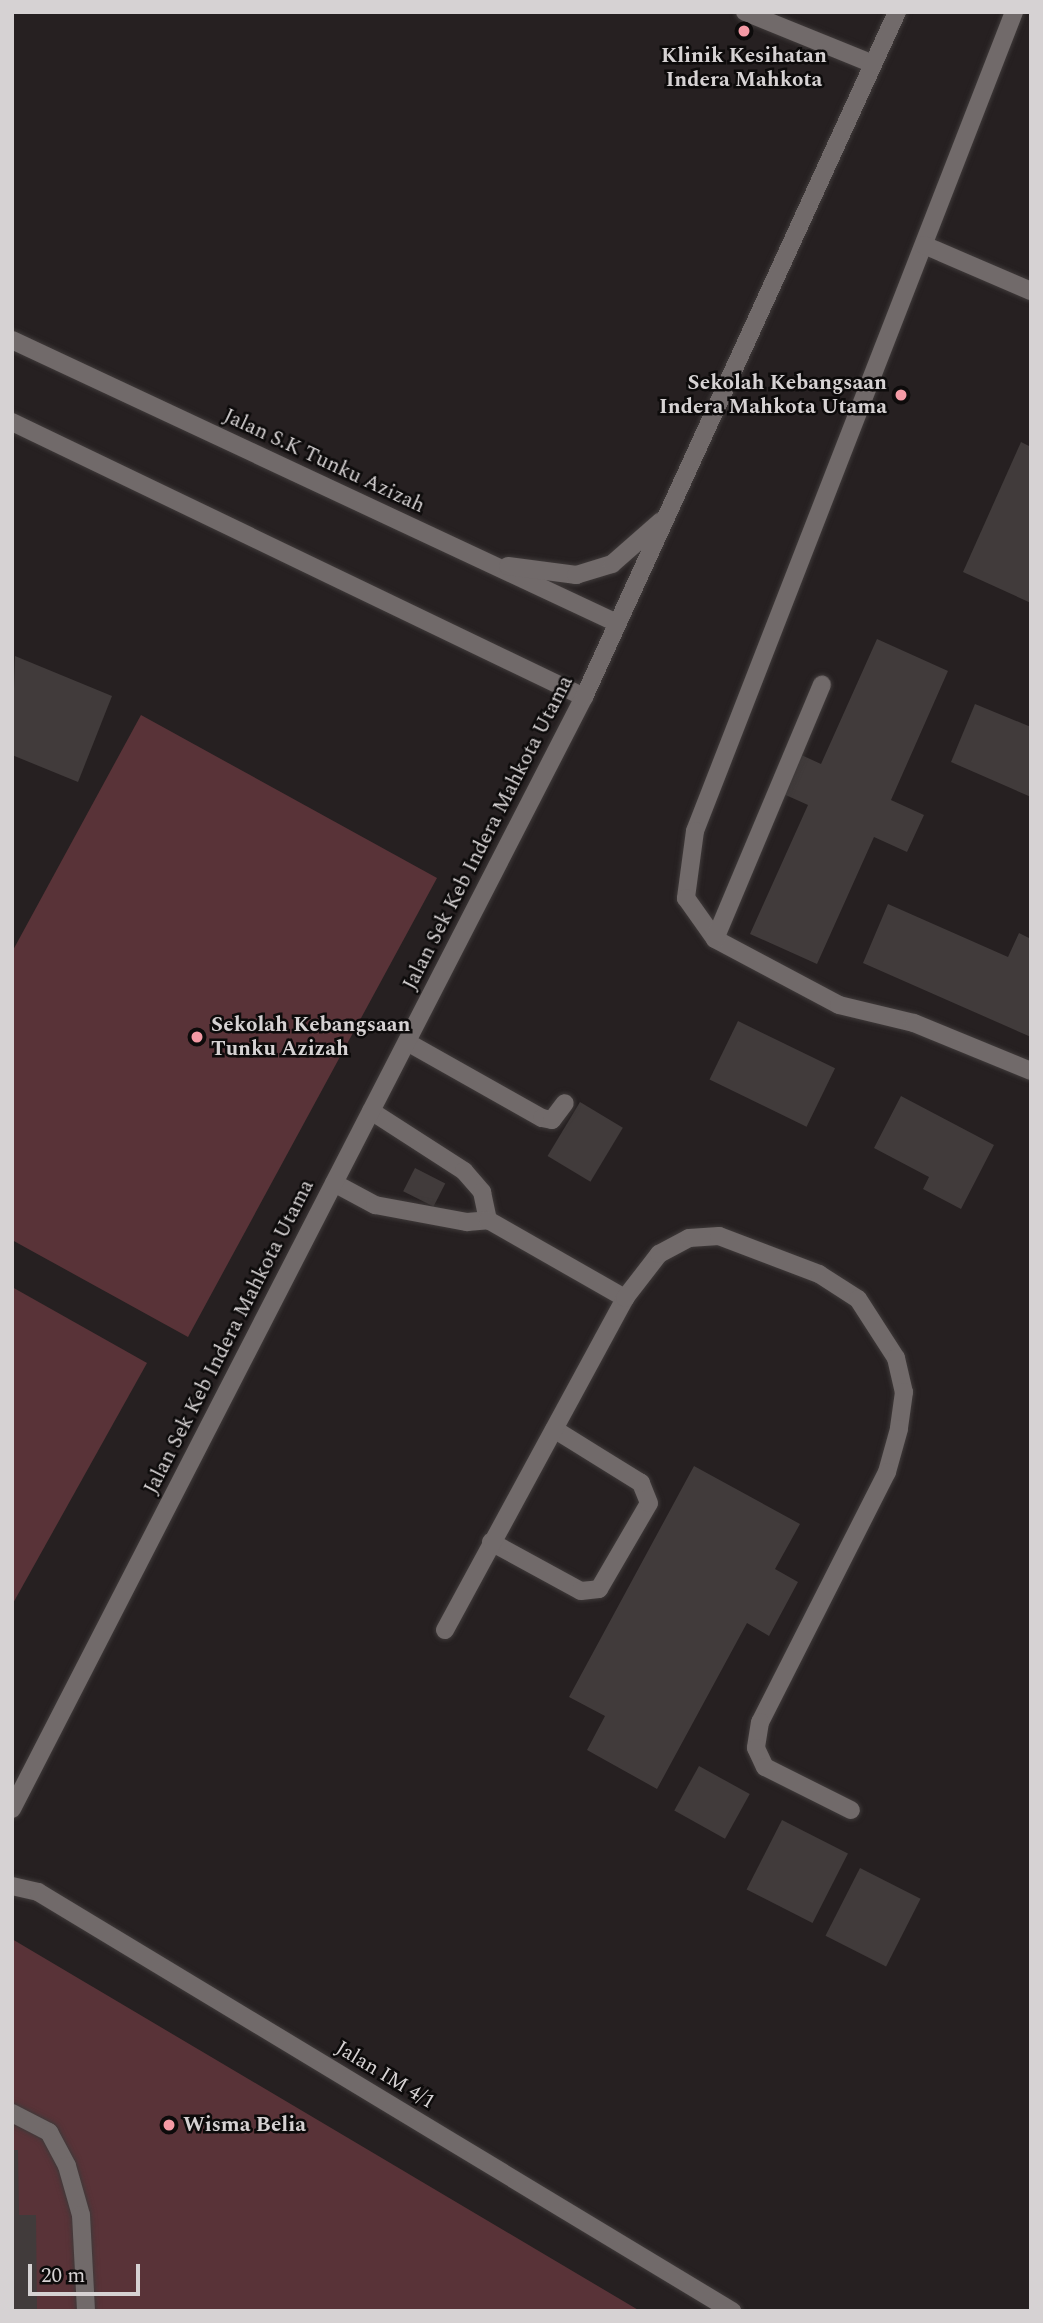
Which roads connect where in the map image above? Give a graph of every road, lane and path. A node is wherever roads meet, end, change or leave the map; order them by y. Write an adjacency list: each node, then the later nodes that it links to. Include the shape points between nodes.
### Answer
1 (745, 12): 4 (street)
2 (897, 12): 4 (street, Jalan Sek Keb Indera Mahkota Utama)
3 (1014, 12): 5 (street)
4 (873, 64): 9 (street, Jalan Sek Keb Indera Mahkota Utama)
5 (924, 245): 6 (street); 14 (street, via 695,831 686,898)
6 (1031, 290)
7 (12, 340): 10 (street, Jalan S.K Tunku Azizah)
8 (12, 422): 13 (street)
9 (666, 517): 10 (street, via 612,564 576,575); 11 (street, Jalan Sek Keb Indera Mahkota Utama)
10 (490, 564): 11 (street, Jalan S.K Tunku Azizah)
11 (617, 623): 13 (street, Jalan Sek Keb Indera Mahkota Utama)
12 (822, 685): 14 (street)
13 (584, 697): 15 (street, Jalan Sek Keb Indera Mahkota Utama)
14 (715, 939): 16 (street, via 839,1005 915,1023)
15 (407, 1042): 17 (street, via 542,1118 552,1119); 18 (street, Jalan Sek Keb Indera Mahkota Utama)
16 (1031, 1071)
17 (565, 1103)
18 (371, 1111): 19 (street, Jalan Sek Keb Indera Mahkota Utama); 20 (street, via 464,1171 482,1192)
19 (334, 1183): 20 (street, via 375,1205 467,1222); 25 (street, Jalan Sek Keb Indera Mahkota Utama)
20 (488, 1220): 21 (street)
21 (625, 1298): 22 (street); 26 (street, via 659,1254 689,1238 719,1236 819,1274 858,1299 896,1358 904,1392 887,1472 760,1722 756,1748 765,1767)
22 (554, 1429): 23 (street); 23 (street, via 641,1483 649,1503 599,1589 581,1591)
23 (491, 1542): 24 (street)
24 (445, 1630)
25 (12, 1809)
26 (851, 1810)
27 (12, 1886): 30 (street, Jalan IM 4/1, via 38,1892)
28 (12, 2113): 29 (street, via 49,2132 67,2166 81,2214)
29 (86, 2311)
30 (732, 2311)

